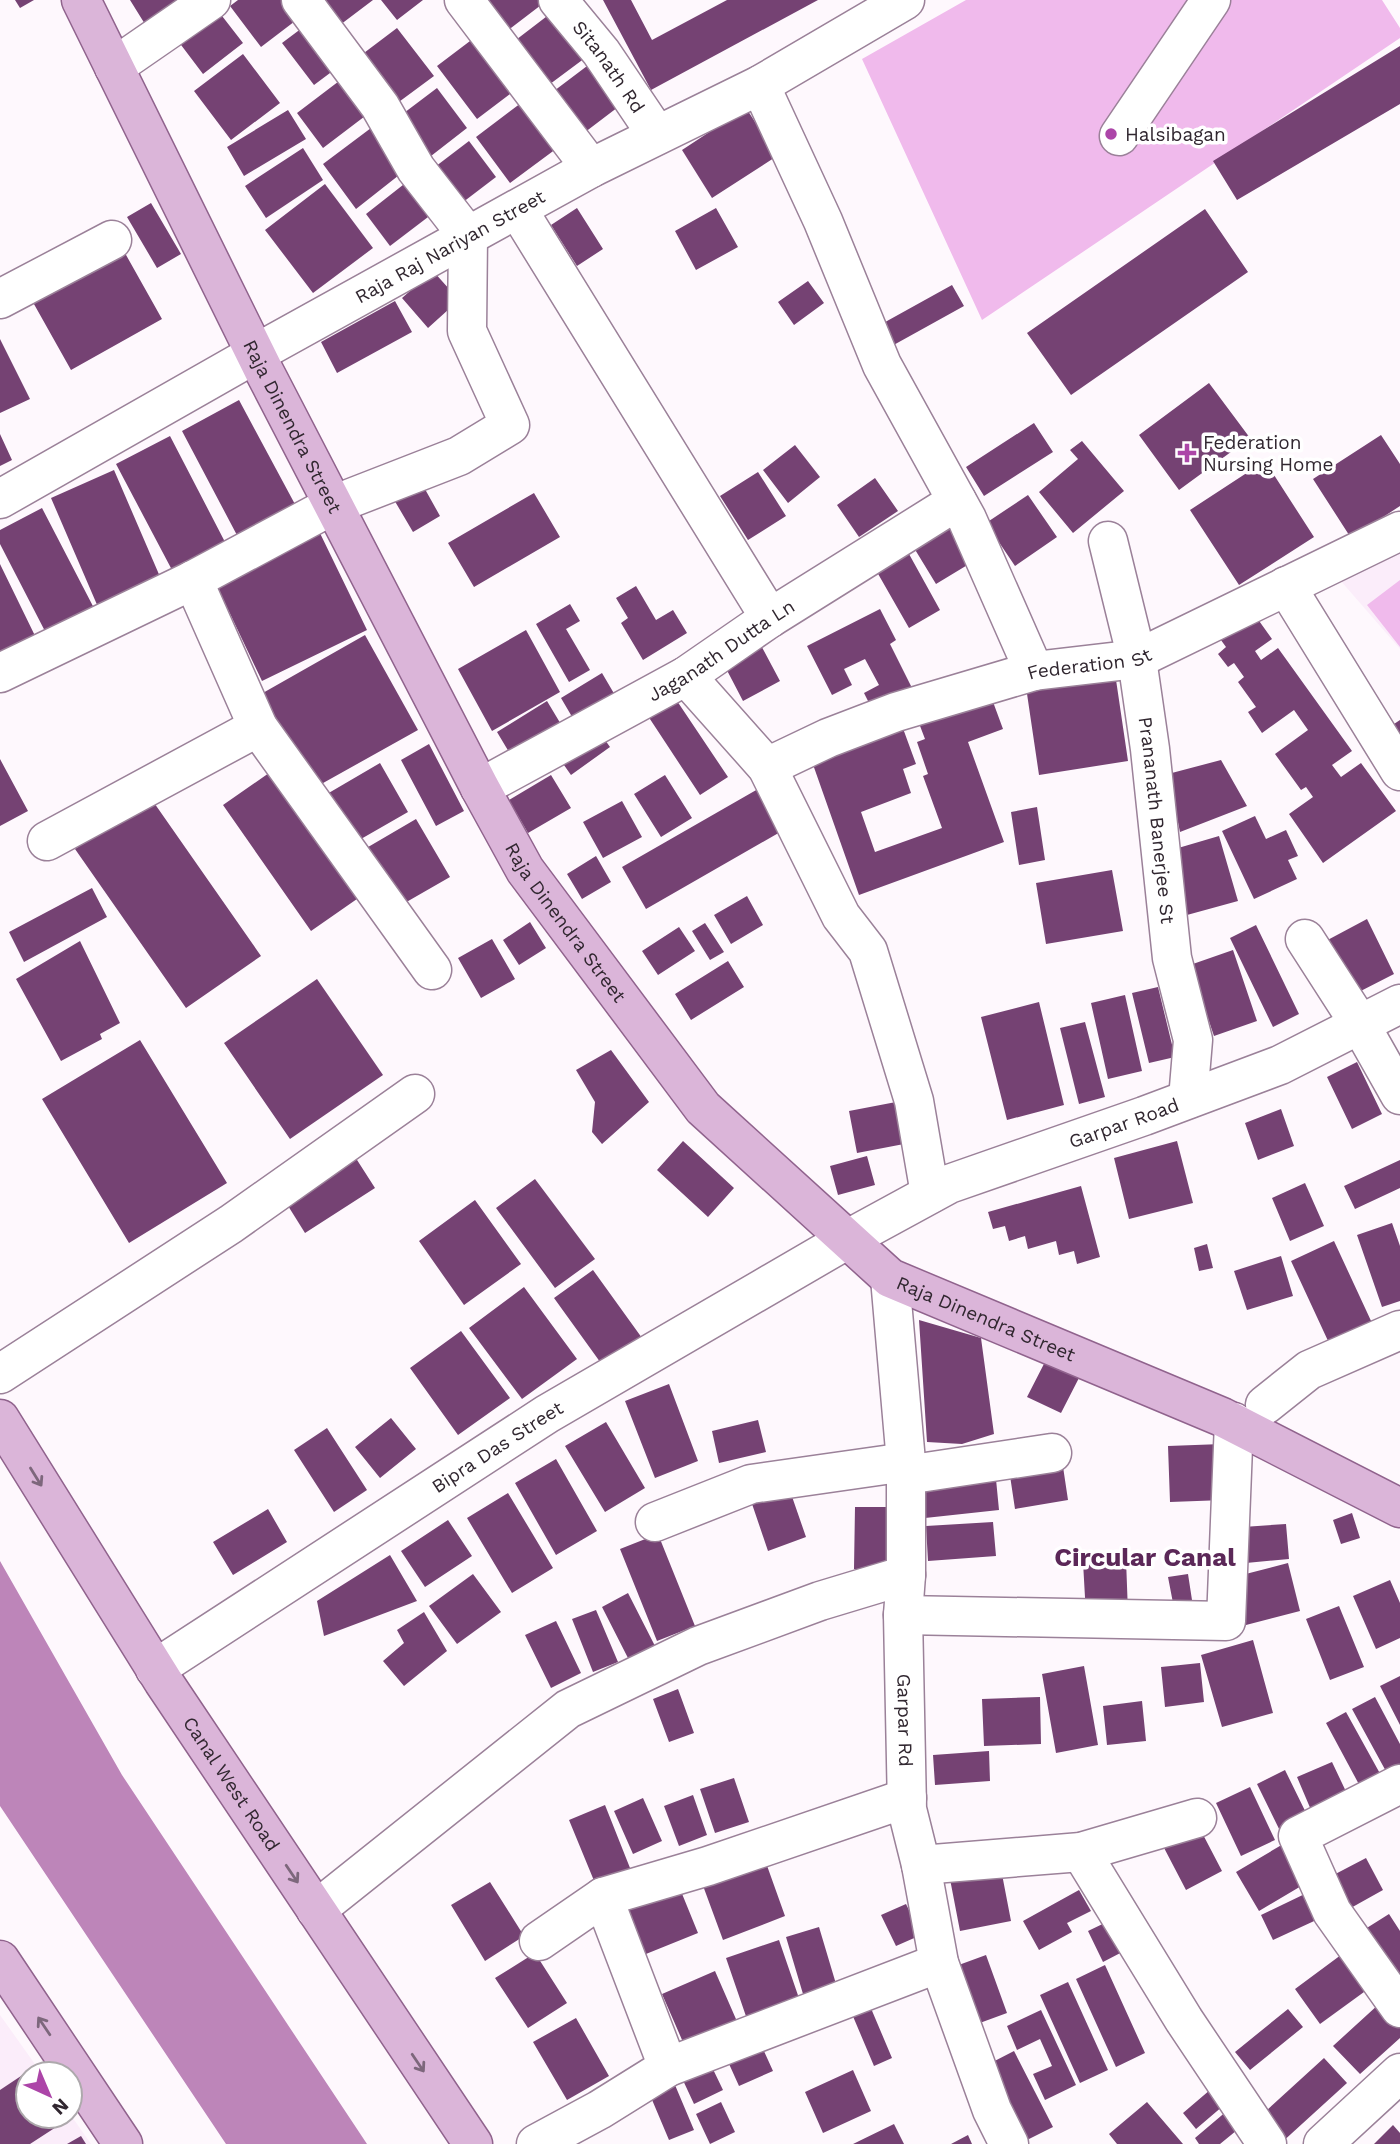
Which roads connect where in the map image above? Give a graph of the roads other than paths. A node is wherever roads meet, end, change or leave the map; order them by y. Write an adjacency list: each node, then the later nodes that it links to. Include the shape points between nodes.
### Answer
1 (81, 0): 8 (main road, Raja Dinendra Street)
2 (211, 0): 8 (street)
3 (301, 0): 14 (street, via 380,106 416,169)
4 (464, 0): 12 (street)
5 (558, 0): 10 (street, Sitanath Rd, via 601,52)
6 (905, 0): 9 (street, Raja Raj Nariyan Street)
7 (1211, 0): 11 (street)
8 (114, 67): 17 (main road, Raja Dinendra Street)
9 (760, 85): 10 (street, Raja Raj Nariyan Street); 19 (street, via 882,365)
10 (657, 135): 12 (street, Raja Raj Nariyan Street)
11 (1119, 136)
12 (591, 168): 13 (street, Raja Raj Nariyan Street)
13 (518, 210): 14 (street, Raja Raj Nariyan Street); 25 (street)
14 (468, 236): 17 (street, Raja Raj Nariyan Street); 20 (street, via 467,331 510,425 460,456)
15 (112, 240): 16 (street)
16 (0, 299)
17 (255, 354): 18 (street, Raja Raj Nariyan Street); 20 (main road, Raja Dinendra Street)
18 (0, 499)
19 (957, 501): 25 (street, Jaganath Dutta Ln); 27 (street)
20 (333, 505): 23 (street); 33 (main road, Raja Dinendra Street)
21 (1400, 531): 24 (street, Federation St)
22 (1108, 541): 26 (street, Prananath Banerjee St)
23 (193, 580): 28 (street); 30 (street)
24 (1286, 586): 26 (street, Federation St); 32 (street)
25 (770, 618): 29 (street, Jaganath Dutta Ln)
26 (1137, 659): 27 (street, Federation St); 41 (street, Prananath Banerjee St, via 1171,958 1193,1040)
27 (1034, 671): 31 (street, Federation St, via 896,712)
28 (0, 673)
29 (686, 676): 31 (street); 33 (street, Jaganath Dutta Ln)
30 (258, 727): 34 (street); 36 (street)
31 (767, 767): 42 (street, via 841,916 868,951 914,1101)
32 (1400, 771)
33 (480, 788): 43 (main road, Raja Dinendra Street, via 525,870 703,1108)
34 (47, 841)
35 (1305, 939): 38 (street)
36 (432, 970)
37 (1400, 1004): 38 (street, Garpar Road)
38 (1360, 1026): 40 (street); 41 (street, Garpar Road, via 1280,1065)
39 (415, 1094): 46 (street, via 231,1224)
40 (1400, 1095)
41 (1188, 1099): 42 (street, Garpar Road)
42 (930, 1194): 43 (street, Garpar Road)
43 (848, 1240): 44 (main road, Raja Dinendra Street); 55 (street, Bipra Das Street, via 548,1414)
44 (890, 1278): 47 (main road, Raja Dinendra Street); 50 (street, Garpar Rd)
45 (1400, 1331): 47 (street, via 1309,1370)
46 (0, 1374)
47 (1249, 1413): 51 (main road, Raja Dinendra Street); 54 (street, via 1226,1621)
48 (0, 1419): 55 (main road, Canal West Road, one-way to 55)
49 (1052, 1453): 50 (street)
50 (906, 1468): 52 (street, via 751,1484); 53 (street, Garpar Rd)
51 (1400, 1508)
52 (655, 1522)
53 (906, 1576): 54 (street, Garpar Rd); 62 (street, via 820,1601 698,1646 568,1709)
54 (902, 1615): 57 (street, Garpar Rd)
55 (155, 1669): 62 (main road, Canal West Road, one-way to 62)
56 (1400, 1784): 66 (street, via 1298,1836 1332,1912)
57 (907, 1798): 60 (street, Garpar Rd); 61 (street)
58 (1197, 1818): 59 (street)
59 (1081, 1852): 60 (street); 73 (street)
60 (922, 1865): 65 (street, Garpar Rd)
61 (603, 1898): 63 (street); 67 (street)
62 (316, 1910): 70 (main road, Canal West Road, one-way to 70)
63 (539, 1941)
64 (0, 1960): 69 (main road, one-way to 64)
65 (939, 1964): 67 (street); 72 (street, Garpar Rd, via 992,2110)
66 (1400, 2008)
67 (668, 2067): 71 (street)
68 (1400, 2073): 74 (street)
69 (122, 2144)
70 (473, 2144)
71 (536, 2144)
72 (1009, 2144)
73 (1267, 2144)
74 (1323, 2144)

